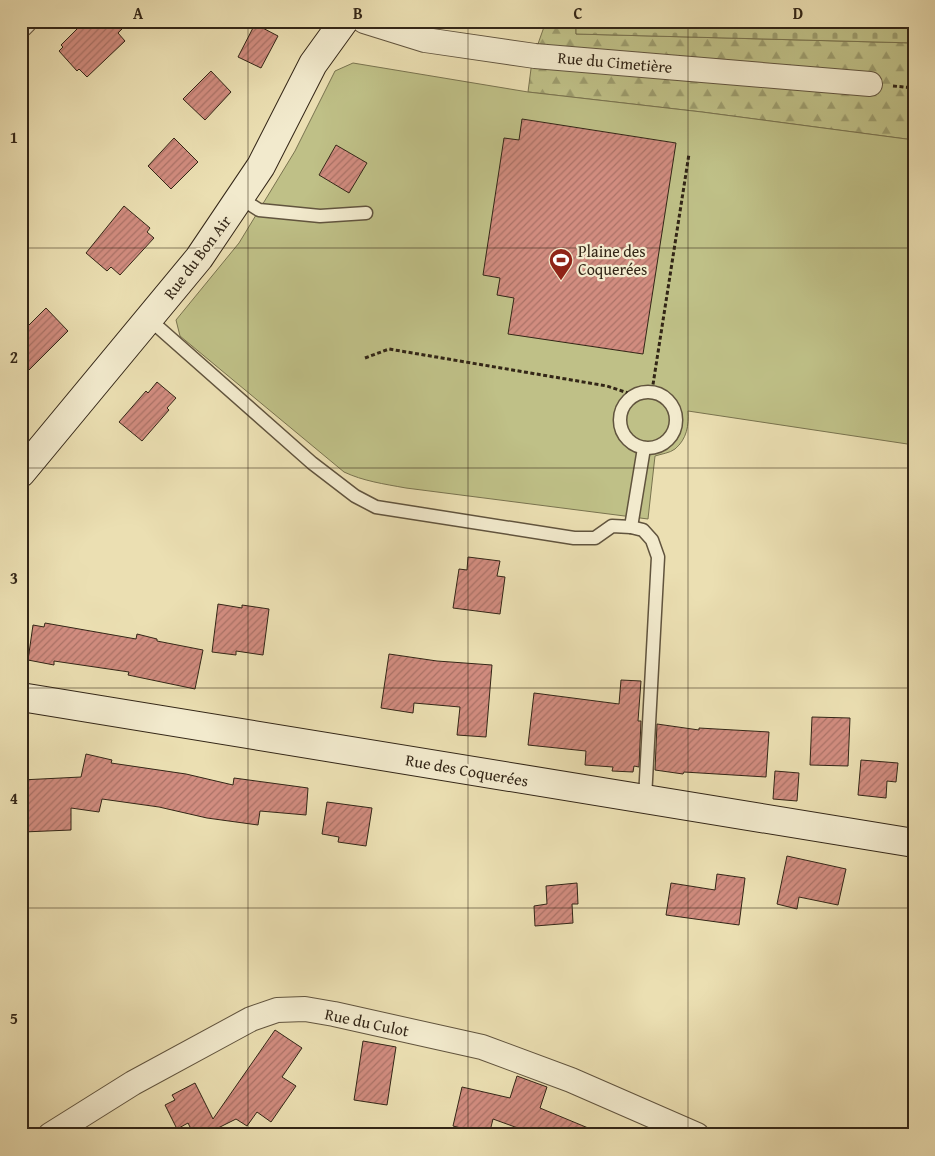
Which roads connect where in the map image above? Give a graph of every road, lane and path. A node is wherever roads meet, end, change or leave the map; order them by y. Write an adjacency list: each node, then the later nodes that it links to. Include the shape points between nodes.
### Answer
1 (25, 21): 4 (street)
2 (344, 21): 7 (street, Rue du Bon Air, via 313,64 261,166)
3 (364, 21): 5 (street, Rue du Cimetière, via 425,40 535,56)
4 (21, 25)
5 (870, 84)
6 (689, 154): 11 (path)
7 (240, 198): 8 (lane, via 259,210 320,216); 9 (street, Rue du Bon Air, via 199,258)
8 (366, 213)
9 (149, 319): 14 (street, Rue du Bon Air); 15 (lane, via 312,463 355,496 376,507 574,538 595,538 612,526)
10 (365, 358): 12 (path, via 389,349 608,386)
11 (652, 391): 12 (lane); 13 (lane, via 666,397 675,410 676,426 668,441)
12 (634, 395): 13 (lane, via 625,403 620,418 623,433 634,445)
13 (644, 448): 15 (lane)
14 (21, 472)
15 (631, 527): 17 (lane, via 643,530 652,540 658,557)
16 (21, 697): 17 (street, Rue des Coquerées)
17 (645, 798): 18 (street, Rue des Coquerées)
18 (914, 843)
19 (50, 1135): 20 (street, Rue du Culot, via 133,1083 251,1019 277,1010 305,1009 482,1047 571,1080)
20 (697, 1135)

